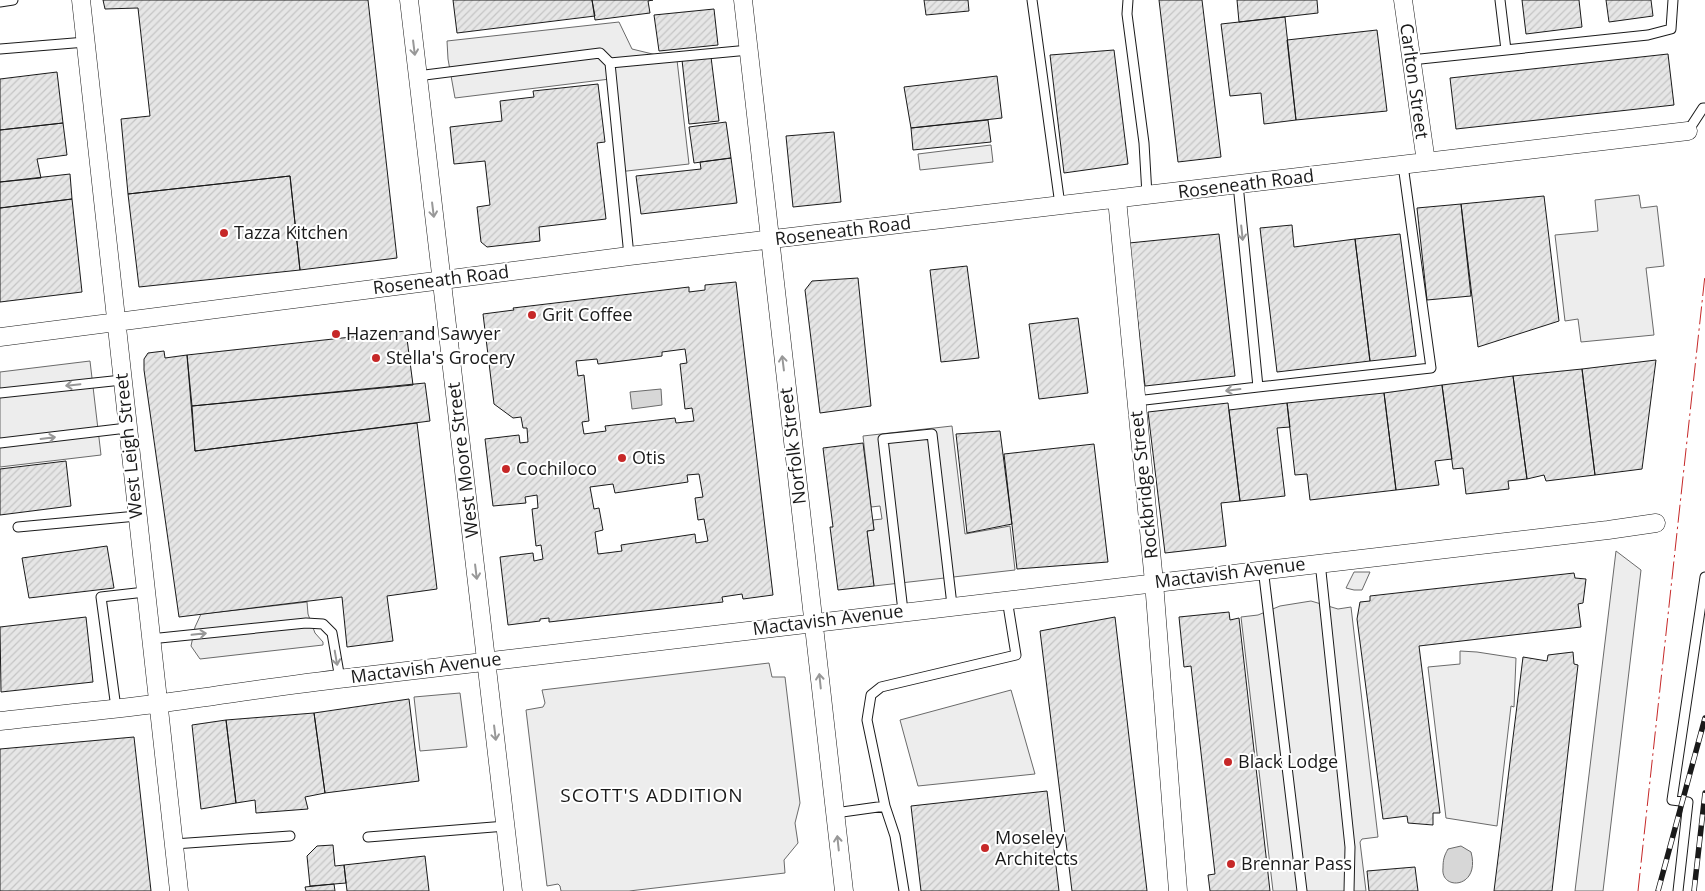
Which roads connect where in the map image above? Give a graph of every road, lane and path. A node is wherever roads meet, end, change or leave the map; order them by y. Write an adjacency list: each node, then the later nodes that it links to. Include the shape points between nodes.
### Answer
1 (13, 0): 10 (lane)
2 (81, 0): 11 (street, West Leigh Street)
3 (408, 0): 17 (street, West Moore Street, one-way to 17)
4 (743, 0): 13 (street, Norfolk Street)
5 (1032, 0): 25 (lane)
6 (1128, 0): 23 (lane)
7 (1403, 0): 15 (street, Carlton Street)
8 (1500, 0): 14 (lane)
9 (1673, 0): 14 (lane, via 1671,28 1648,35)
10 (0, 2)
11 (86, 42): 12 (lane); 29 (street, West Leigh Street)
12 (0, 49)
13 (749, 50): 16 (lane); 26 (street, Norfolk Street)
14 (1506, 50): 15 (lane)
15 (1411, 60): 20 (street, Carlton Street)
16 (610, 63): 17 (lane, via 600,53); 27 (lane)
17 (418, 76): 28 (street, West Moore Street, one-way to 28)
18 (1705, 108): 19 (lane)
19 (1688, 131): 20 (street, Roseneath Road)
20 (1426, 162): 21 (street, Roseneath Road)
21 (1403, 165): 22 (street, Roseneath Road); 32 (lane, via 1430,368)
22 (1238, 184): 23 (street, Roseneath Road); 32 (lane, one-way to 32)
23 (1147, 195): 24 (street, Roseneath Road)
24 (1116, 198): 25 (street, Roseneath Road); 34 (street, Rockbridge Street)
25 (1060, 205): 26 (street, Roseneath Road)
26 (769, 239): 27 (street, Roseneath Road); 48 (street, Norfolk Street, one-way to 26)
27 (629, 256): 28 (street, Roseneath Road)
28 (442, 280): 29 (street, Roseneath Road); 50 (street, West Moore Street, one-way to 50)
29 (116, 323): 30 (street, Roseneath Road); 31 (street, West Leigh Street)
30 (0, 338)
31 (122, 380): 33 (lane, one-way to 33); 35 (street, West Leigh Street)
32 (1258, 387): 34 (lane, one-way to 34)
33 (0, 393)
34 (1136, 401): 43 (street, Rockbridge Street)
35 (127, 428): 36 (lane, one-way to 35); 37 (street, West Leigh Street)
36 (0, 443)
37 (137, 516): 39 (lane); 44 (street, West Leigh Street)
38 (1656, 523): 40 (street, Mactavish Avenue)
39 (18, 527)
40 (1320, 562): 41 (street, Mactavish Avenue); 67 (lane, via 1350,847)
41 (1263, 568): 43 (street, Mactavish Avenue); 66 (lane)
42 (1705, 577): 68 (lane, via 1672,800 1688,802)
43 (1154, 582): 45 (street, Mactavish Avenue); 65 (street, Rockbridge Street)
44 (145, 592): 49 (street, West Leigh Street); 53 (lane, via 101,597)
45 (1007, 599): 46 (street, Mactavish Avenue); 55 (lane, via 1016,655 881,687 871,695 867,720)
46 (952, 606): 47 (street, Mactavish Avenue); 47 (lane, via 932,434 912,436 883,439)
47 (903, 611): 48 (street, Mactavish Avenue)
48 (814, 621): 50 (street, Mactavish Avenue); 56 (street, Norfolk Street, one-way to 48)
49 (150, 639): 51 (lane, one-way to 51, via 323,624 332,633); 52 (street, West Leigh Street)
50 (486, 661): 51 (street, Mactavish Avenue); 57 (street, West Moore Street, one-way to 57)
51 (340, 679): 52 (street, Mactavish Avenue)
52 (157, 703): 53 (street, Mactavish Avenue); 60 (street, West Leigh Street)
53 (116, 708): 54 (street, Mactavish Avenue)
54 (0, 722)
55 (885, 806): 56 (lane); 64 (lane, via 895,836)
56 (835, 813): 63 (street, Norfolk Street, one-way to 56)
57 (506, 826): 59 (lane); 62 (street, West Moore Street)
58 (290, 836): 60 (lane)
59 (368, 837)
60 (174, 844): 61 (street, West Leigh Street)
61 (179, 891)
62 (513, 891)
63 (844, 891)
64 (904, 891)
65 (1178, 891)
66 (1302, 891)
67 (1348, 891)
68 (1678, 891)

